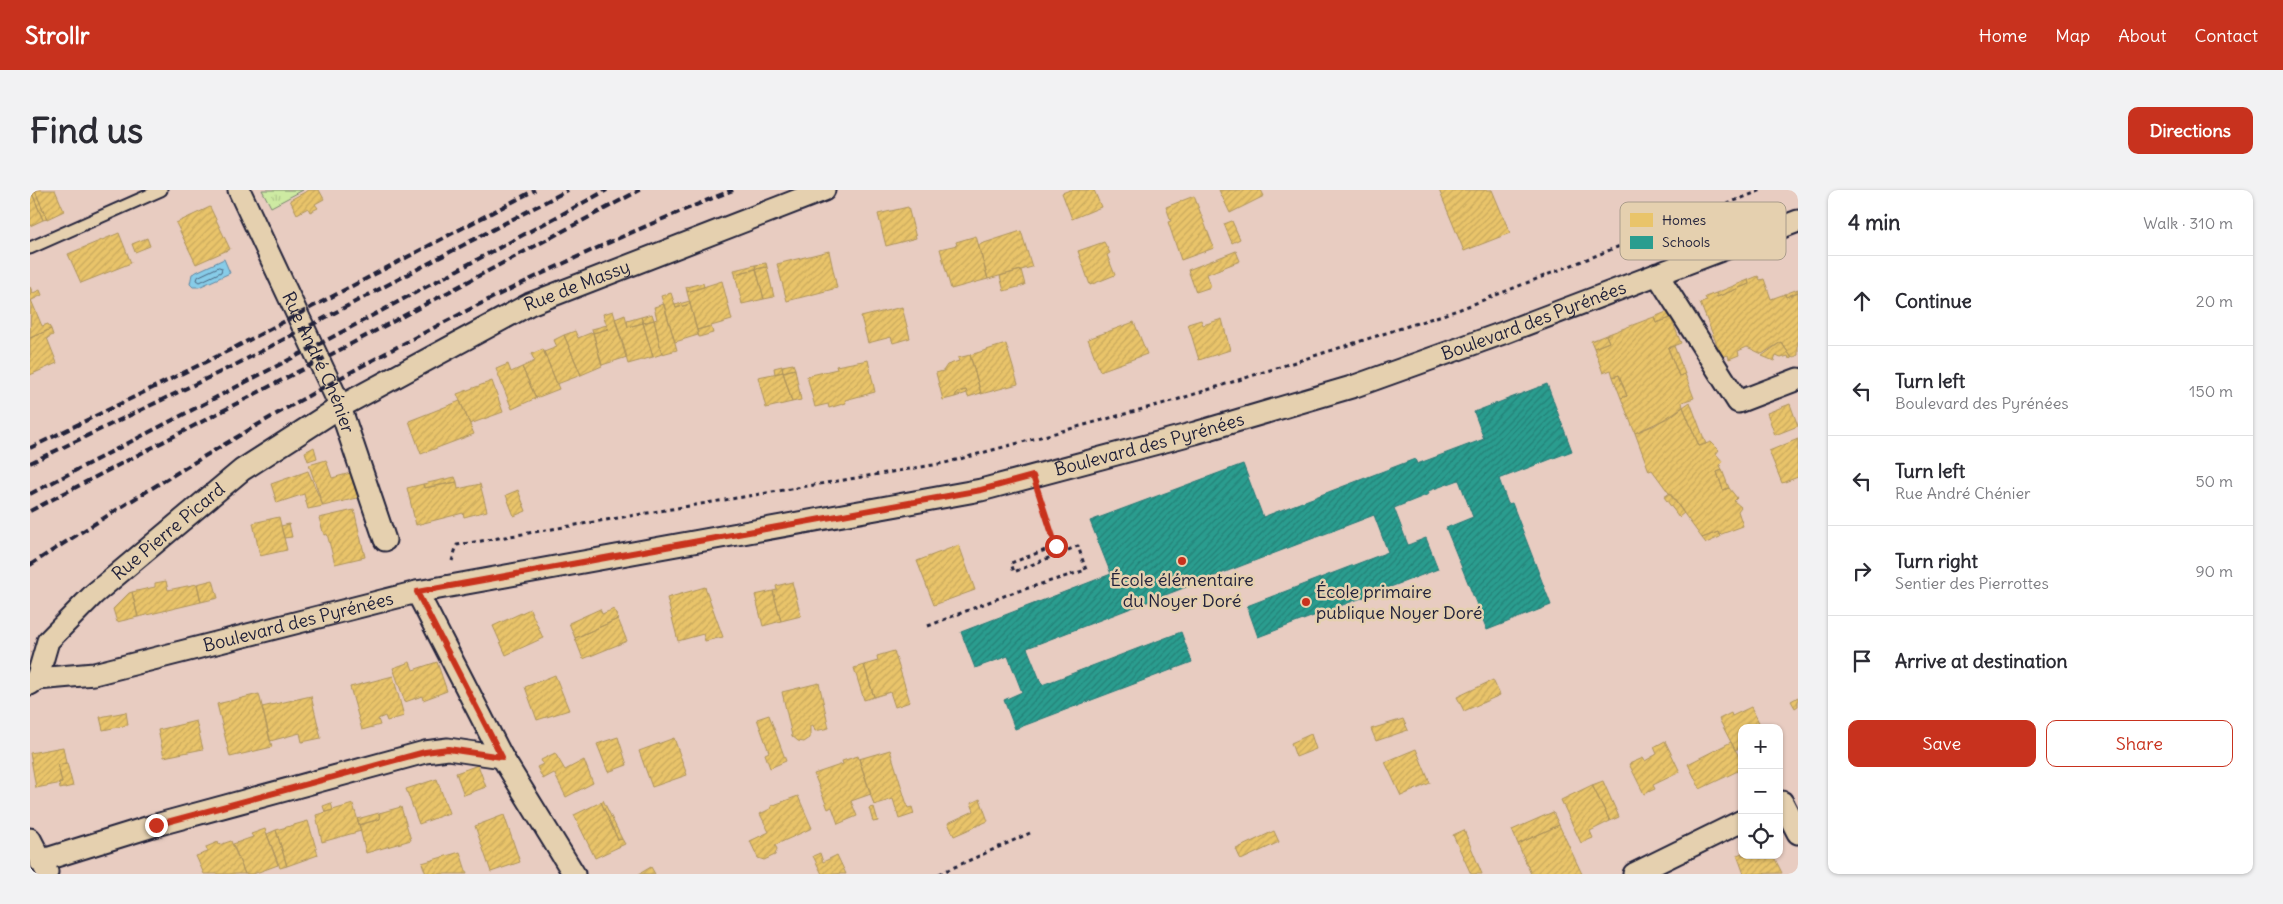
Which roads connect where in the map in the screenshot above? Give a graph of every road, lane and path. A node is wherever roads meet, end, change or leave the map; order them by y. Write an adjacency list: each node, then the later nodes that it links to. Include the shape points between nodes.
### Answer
1 (161, 190): 9 (lane)
2 (239, 190): 13 (street, Rue André Chénier)
3 (824, 190): 13 (street, Rue de Massy, via 530,304)
4 (1762, 190): 5 (path)
5 (1732, 202)
6 (1798, 221): 7 (street, Boulevard des Pyrénées)
7 (1786, 226)
8 (1620, 246): 16 (path, via 1458,310 1147,408 945,463 457,545)
9 (30, 248)
10 (1694, 260): 11 (street, Boulevard des Pyrénées)
11 (1657, 274): 12 (street, via 1738,402); 14 (street, Boulevard des Pyrénées, via 1355,386)
12 (1798, 379)
13 (340, 406): 15 (street, Rue André Chénier); 19 (street, Rue Pierre Picard, via 242,470 94,594 48,641)
14 (1033, 476): 16 (street, Boulevard des Pyrénées, via 981,490); 18 (path, via 1056,546 1011,563 1014,572 1078,546 1086,570 1009,594)
15 (385, 540)
16 (444, 588): 17 (street, Boulevard des Pyrénées)
17 (417, 592): 19 (street, Boulevard des Pyrénées, via 94,674); 20 (street)
18 (928, 626)
19 (33, 682)
20 (502, 757): 26 (street, via 448,749 425,752 156,825); 27 (street)
21 (1786, 799): 24 (street)
22 (1738, 823): 29 (street)
23 (1030, 833): 28 (path)
24 (1798, 833)
25 (30, 839): 26 (street)
26 (44, 868)
27 (574, 874)
28 (940, 874)
29 (1634, 874)

